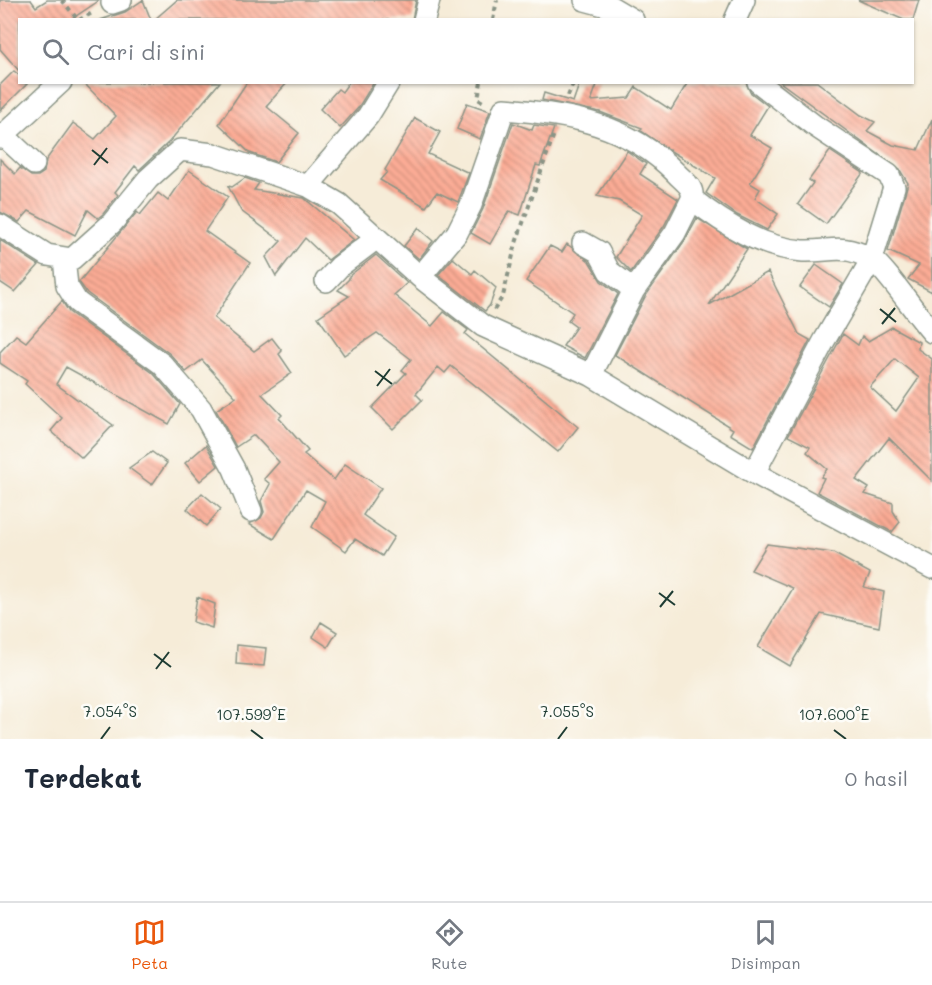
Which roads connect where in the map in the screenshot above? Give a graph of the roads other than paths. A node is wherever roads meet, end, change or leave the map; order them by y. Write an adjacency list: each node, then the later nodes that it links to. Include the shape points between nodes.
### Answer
1 (429, 0): 4 (street)
2 (585, 0): 5 (street, via 611,7)
3 (744, 0): 6 (street)
4 (424, 18)
5 (630, 18)
6 (736, 18)
7 (59, 84): 10 (street)
8 (389, 84): 12 (street, via 368,116)
9 (761, 84): 18 (street, via 891,177 894,187)
10 (2, 137): 11 (street)
11 (34, 164)
12 (308, 186): 15 (street, via 339,204); 17 (street, via 213,154 180,150 148,179 86,249 72,259)
13 (692, 199): 18 (street, via 741,232 773,246 804,251 839,247); 19 (street, via 689,185 666,162 622,133 560,113 504,109 471,205 457,233); 21 (street, via 675,233)
14 (0, 225): 17 (street, via 47,255)
15 (377, 238): 19 (street); 20 (street)
16 (582, 243): 21 (street, via 599,252 609,272)
17 (64, 259): 25 (street, via 67,286 77,302 162,364 201,409)
18 (872, 259): 22 (street); 24 (street)
19 (420, 277): 23 (street, via 483,326)
20 (326, 281)
21 (634, 290): 23 (street)
22 (932, 331)
23 (591, 375): 24 (street)
24 (754, 473): 26 (street)
25 (252, 511)
26 (932, 568)

